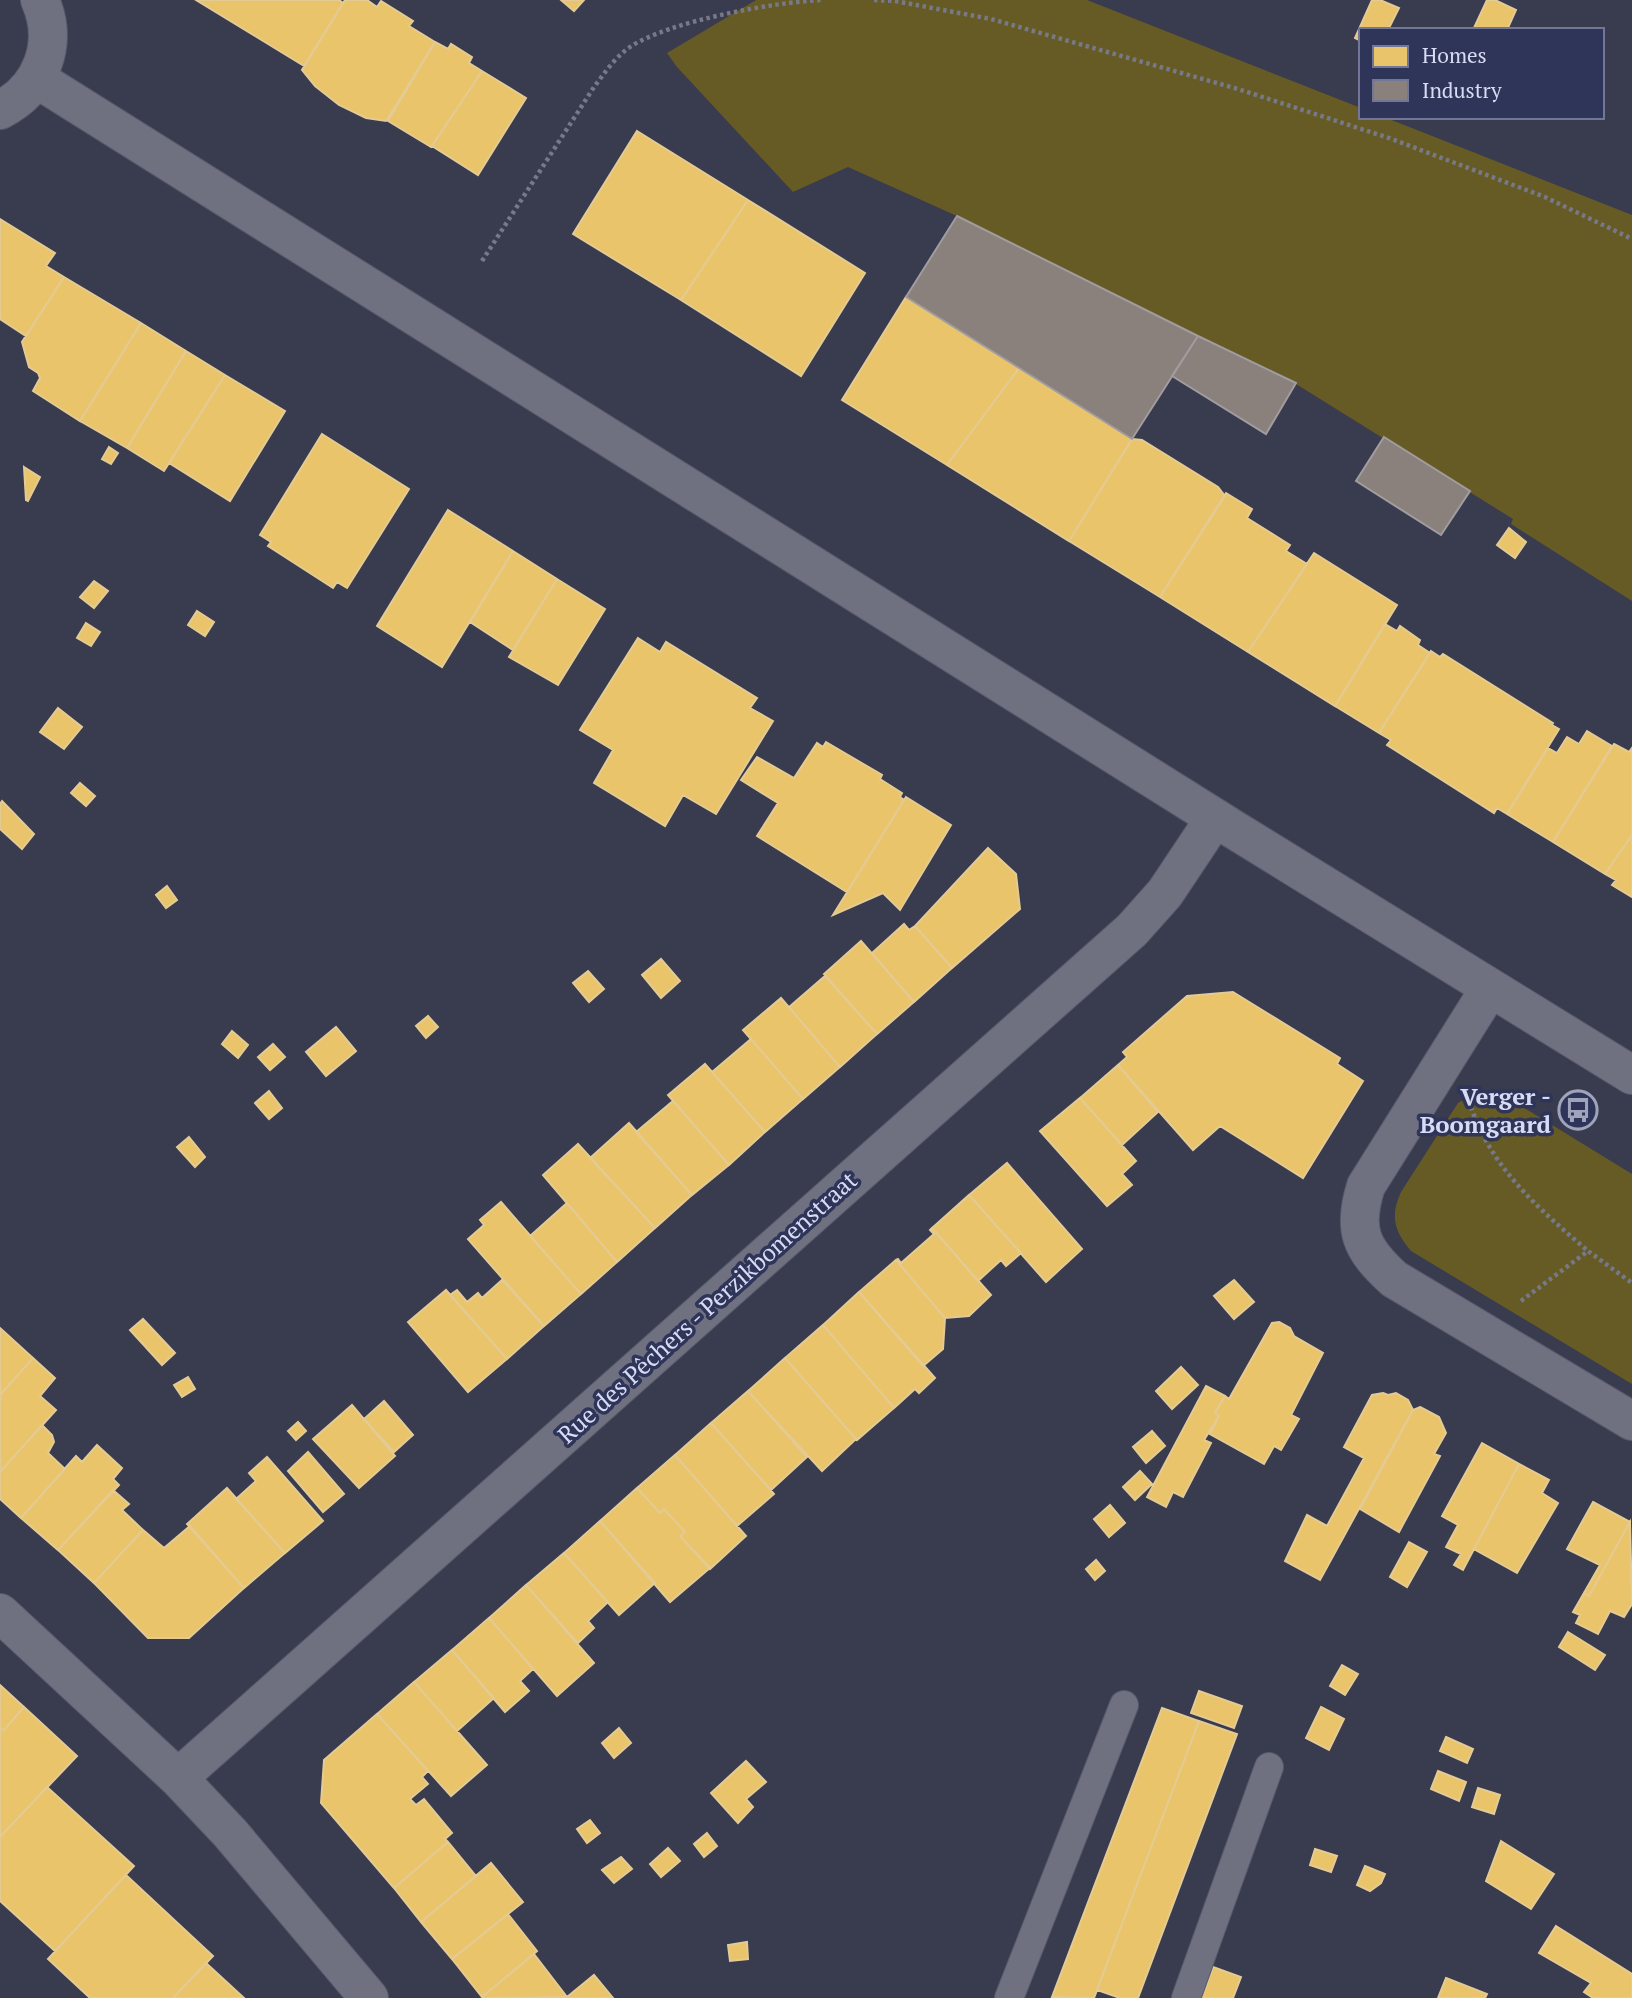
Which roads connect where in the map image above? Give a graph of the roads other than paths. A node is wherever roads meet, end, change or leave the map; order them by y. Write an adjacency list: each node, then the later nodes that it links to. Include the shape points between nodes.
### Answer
1 (40, 0): 2 (street, via 46,13 48,46)
2 (37, 79): 3 (street); 4 (street)
3 (0, 110)
4 (1215, 818): 5 (street); 11 (street, Rue des Pêchers - Perzikbomenstraat, via 1165,893 1132,930)
5 (1490, 988): 6 (street); 7 (street, via 1366,1186 1358,1214 1361,1233 1367,1251 1394,1279)
6 (1632, 1075)
7 (1632, 1421)
8 (0, 1613): 11 (street)
9 (1124, 1705): 13 (lane)
10 (1269, 1767): 14 (lane)
11 (178, 1778): 12 (street)
12 (369, 1998)
13 (1009, 1998)
14 (1186, 1998)

